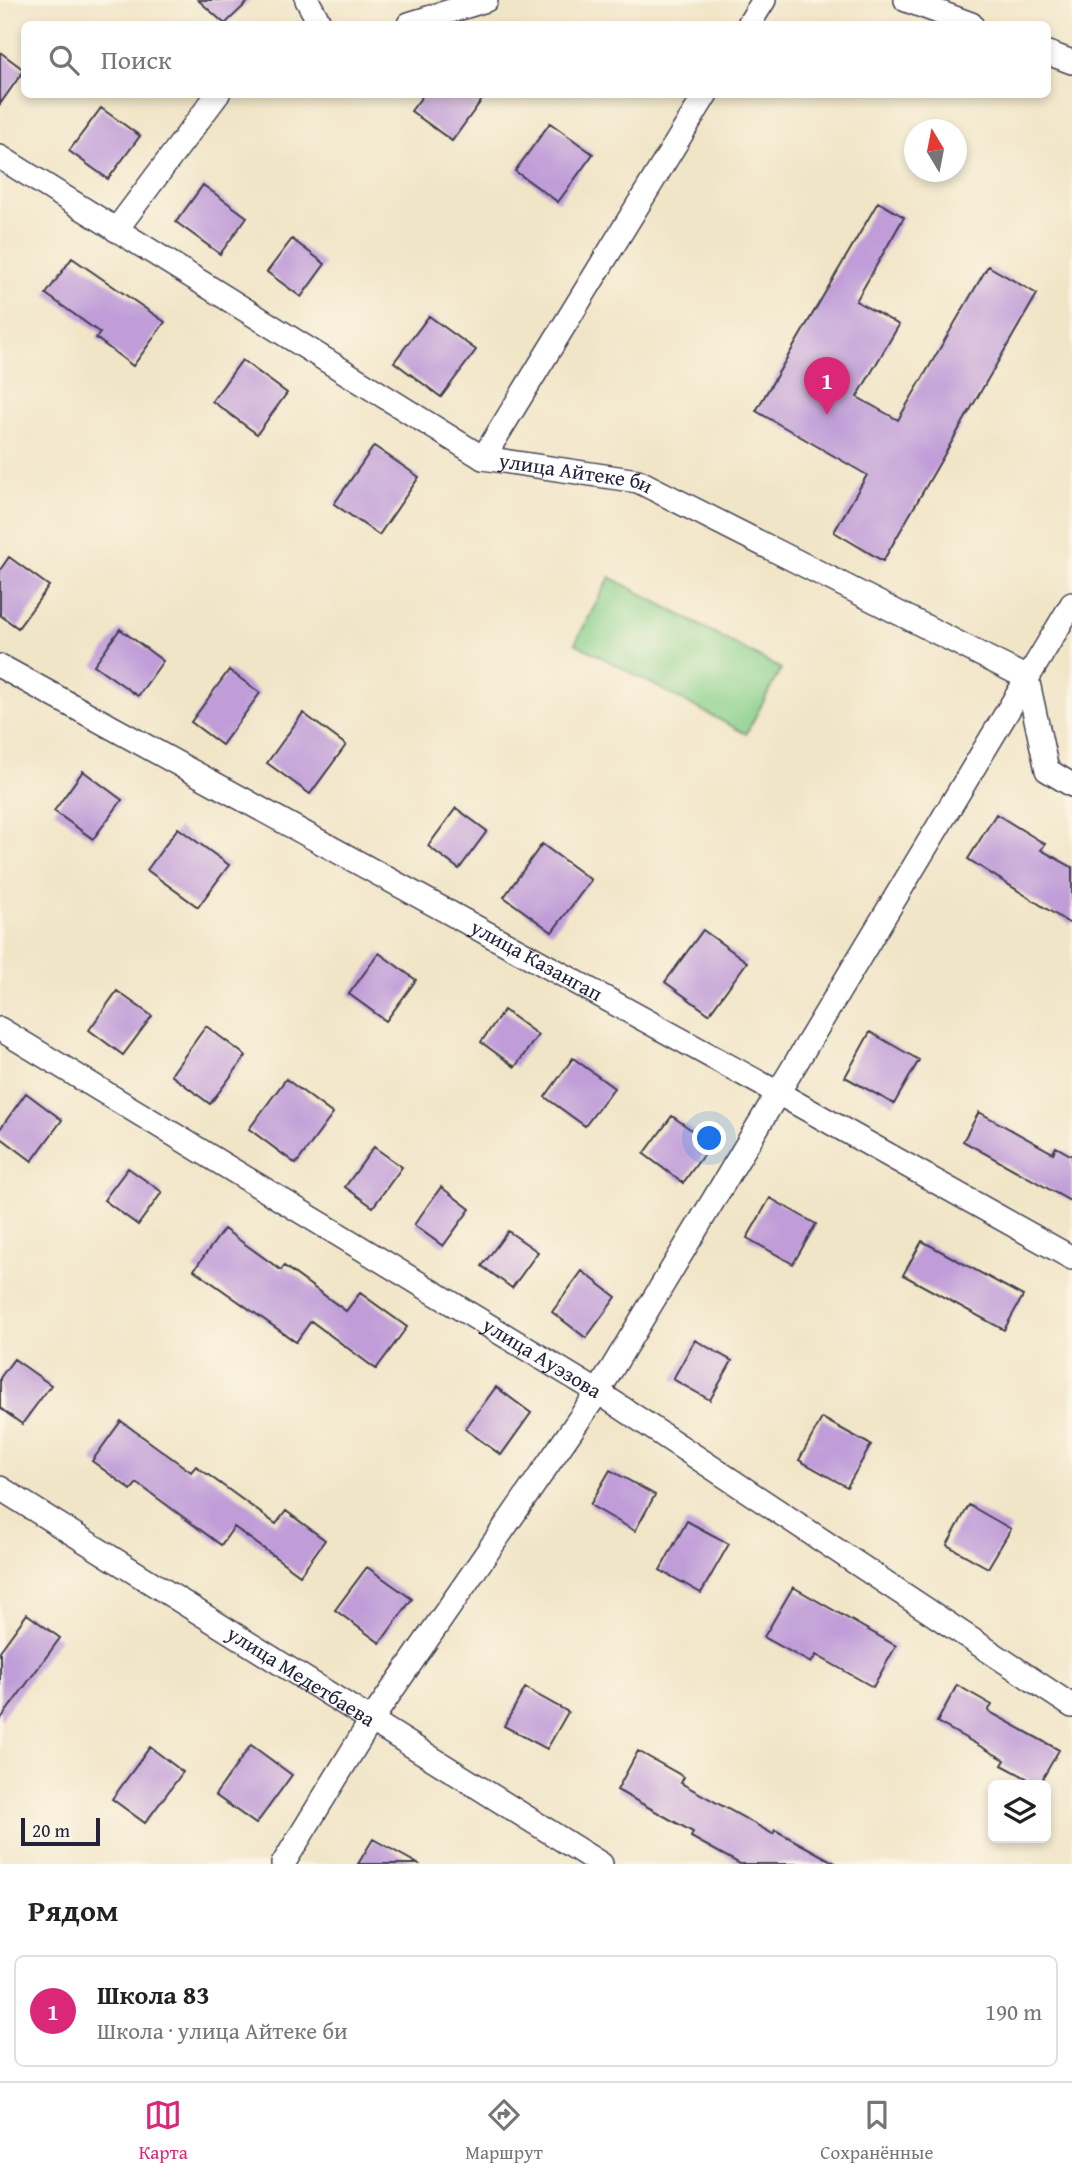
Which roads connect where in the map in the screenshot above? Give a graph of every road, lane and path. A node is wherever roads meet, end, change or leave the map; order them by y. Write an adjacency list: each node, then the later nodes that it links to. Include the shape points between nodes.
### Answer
1 (307, 0): 5 (street)
2 (486, 0): 6 (street)
3 (764, 0): 7 (street)
4 (906, 0): 8 (street)
5 (318, 21)
6 (419, 21)
7 (751, 21)
8 (963, 21)
9 (1051, 54): 10 (street)
10 (1072, 62)
11 (215, 98): 14 (street)
12 (704, 98): 15 (street)
13 (0, 157): 14 (street, улица Айтеке би)
14 (116, 230): 15 (street, улица Айтеке би)
15 (483, 458): 18 (street, улица Айтеке би, via 638,481)
16 (1072, 604): 18 (street)
17 (0, 666): 21 (street, улица Казангап)
18 (1027, 678): 19 (street, via 1047,770); 21 (street)
19 (1072, 785)
20 (0, 1029): 23 (street, улица Ауэзова)
21 (778, 1093): 22 (street, улица Казангап); 23 (street)
22 (1072, 1258)
23 (598, 1392): 25 (street, улица Ауэзова); 26 (street)
24 (0, 1488): 26 (street, улица Медетбаева)
25 (1072, 1706)
26 (372, 1719): 27 (street); 28 (street, улица Медетбаева)
27 (283, 1864)
28 (601, 1864)

